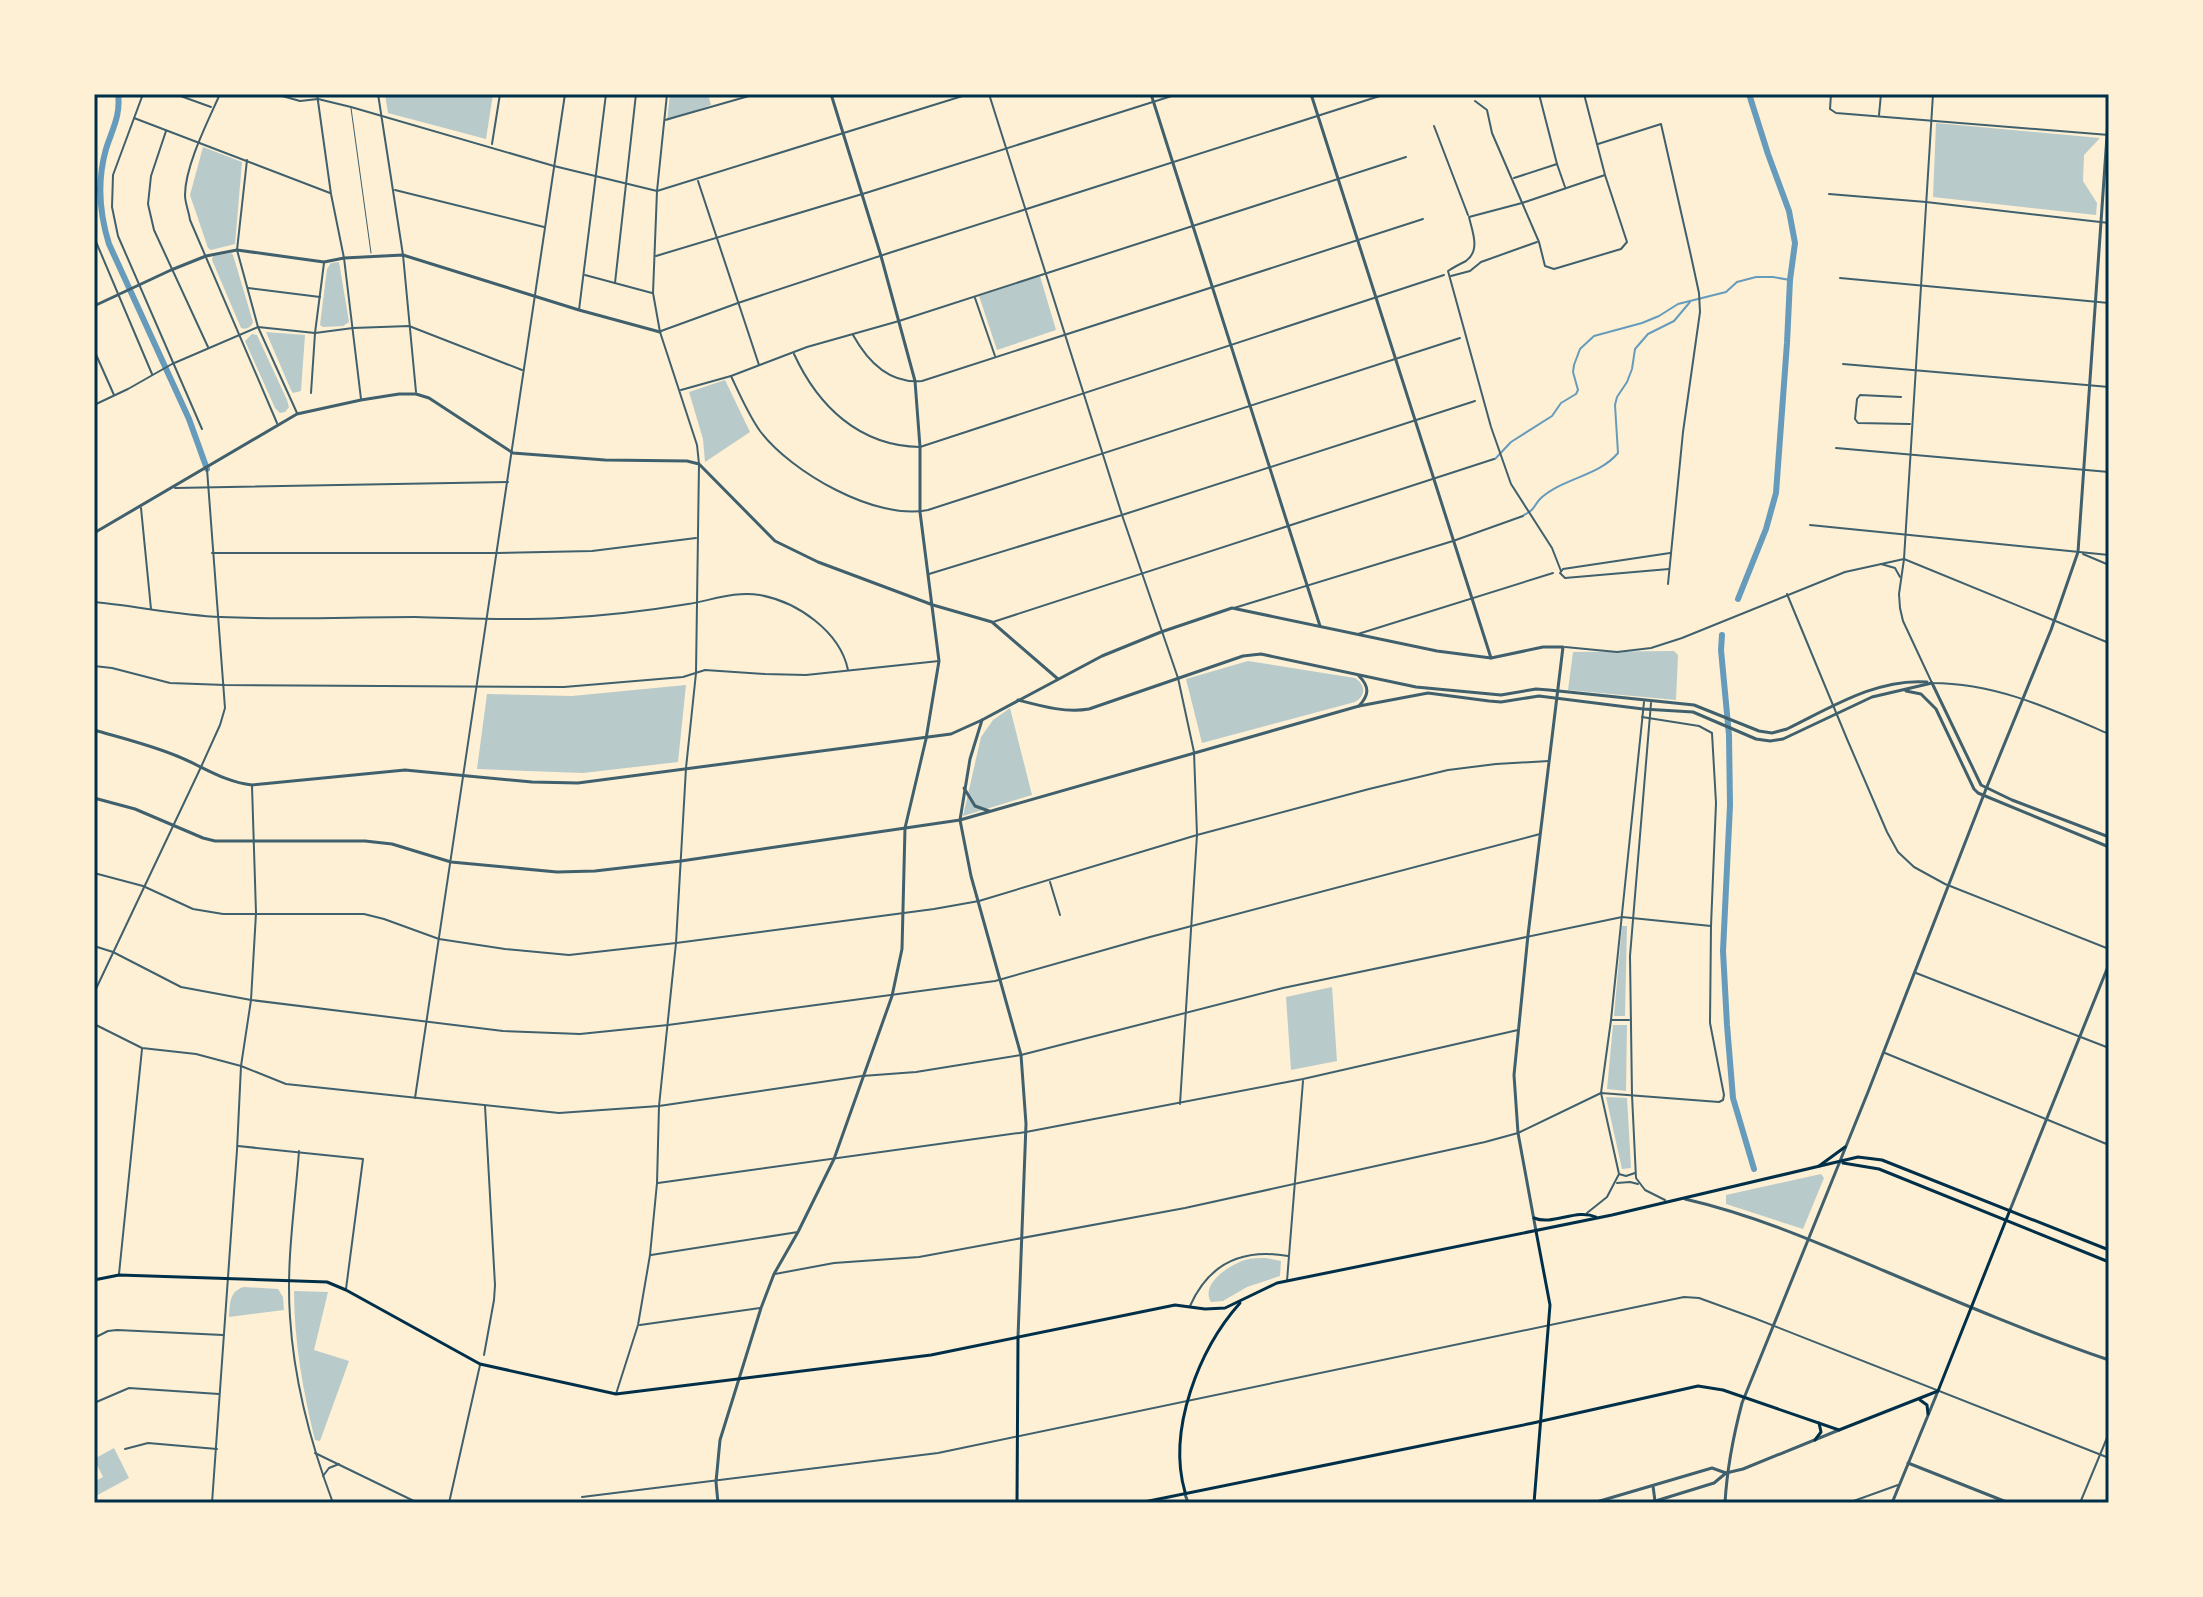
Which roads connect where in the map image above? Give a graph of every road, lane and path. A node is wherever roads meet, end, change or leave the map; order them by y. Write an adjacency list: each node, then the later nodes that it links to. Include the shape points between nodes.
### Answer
1 (143, 94): 34 (street)
2 (175, 94): 30 (street)
3 (220, 94): 30 (street)
4 (275, 94): 25 (street, via 300,101)
5 (317, 94): 25 (street)
6 (378, 94): 33 (street)
7 (500, 94): 43 (street)
8 (565, 94): 51 (street)
9 (606, 94): 53 (street)
10 (636, 94): 57 (street)
11 (667, 94): 36 (street)
12 (756, 94): 36 (street)
13 (831, 94): 39 (street)
14 (969, 94): 39 (street)
15 (989, 94): 45 (street)
16 (1151, 94): 27 (street)
17 (1178, 94): 27 (street)
18 (1311, 94): 32 (street)
19 (1386, 94): 32 (street)
20 (1539, 94): 50 (street)
21 (1584, 94): 42 (street)
22 (1831, 94): 31 (street, via 1830,109 1836,113)
23 (1881, 94): 31 (street)
24 (1933, 94): 35 (street)
25 (318, 99): 28 (street); 61 (street)
26 (1475, 101): 54 (street, via 1487,110)
27 (1153, 102): 45 (street); 49 (street)
28 (351, 107): 33 (street); 80 (lane)
29 (2109, 107): 40 (street)
30 (214, 108): 41 (street)
31 (1879, 115): 35 (street)
32 (1318, 116): 49 (street); 56 (street)
33 (381, 117): 43 (street); 59 (street)
34 (134, 118): 38 (street); 94 (street, via 113,175 112,207)
35 (1931, 120): 40 (street); 64 (street)
36 (663, 121): 60 (street)
37 (1434, 126): 67 (street)
38 (166, 131): 41 (street); 87 (street, via 148,204)
39 (842, 134): 55 (street); 62 (street)
40 (2108, 135): 69 (street)
41 (200, 142): 48 (street); 79 (street, via 185,196)
42 (1598, 144): 52 (street); 177 (street, via 1661,124 1694,268 1700,312)
43 (491, 147): 51 (street)
44 (94, 148): 46 (street)
45 (1007, 148): 62 (street); 66 (street)
46 (94, 157)
47 (1406, 157): 56 (street)
48 (247, 160): 61 (street); 77 (street)
49 (1172, 162): 66 (street); 71 (street)
50 (1557, 164): 54 (street); 58 (street)
51 (554, 166): 53 (street); 72 (street)
52 (1605, 175): 58 (street); 76 (street, via 1625,246 1554,269 1545,266)
53 (597, 176): 57 (street); 89 (street)
54 (1513, 178): 65 (street)
55 (697, 179): 60 (street); 74 (street)
56 (1338, 179): 71 (street); 75 (street)
57 (626, 184): 60 (street); 92 (street)
58 (1566, 188): 65 (street)
59 (394, 189): 72 (street); 78 (street)
60 (657, 191): 82 (street)
61 (331, 194): 83 (street)
62 (862, 194): 74 (street); 81 (street)
63 (1829, 194): 64 (street)
64 (1926, 202): 69 (street); 93 (street)
65 (1522, 203): 67 (street); 76 (street)
66 (1025, 210): 81 (street); 88 (street)
67 (1469, 217): 84 (street, via 1475,242)
68 (1423, 219): 75 (street)
69 (2101, 223): 70 (street); 103 (street)
70 (2109, 223)
71 (1193, 226): 88 (street); 96 (street)
72 (545, 227): 101 (street)
73 (94, 237): 97 (street)
74 (717, 239): 82 (street); 104 (street)
75 (1357, 240): 96 (street); 102 (street)
76 (1539, 242): 86 (street)
77 (237, 250): 79 (street); 85 (street); 95 (street)
78 (403, 255): 80 (street); 101 (street); 109 (street)
79 (206, 256): 87 (street); 114 (street)
80 (372, 256): 83 (street)
81 (881, 256): 104 (street); 108 (street)
82 (654, 257): 98 (street)
83 (344, 258): 85 (street); 111 (street)
84 (1467, 260): 86 (street); 90 (street)
85 (324, 262): 100 (street)
86 (1472, 268): 90 (street)
87 (171, 270): 94 (street); 119 (street)
88 (1045, 273): 99 (street); 115 (street)
89 (584, 275): 92 (street); 107 (street)
90 (1447, 275): 102 (street); 183 (street, via 1511,484)
91 (1840, 278): 93 (street)
92 (615, 283): 98 (street)
93 (1921, 285): 103 (street); 127 (street)
94 (136, 286): 97 (street); 124 (street)
95 (247, 287): 100 (street); 110 (street)
96 (1212, 287): 115 (street); 118 (street)
97 (121, 293): 106 (street); 129 (street)
98 (653, 293): 112 (street)
99 (974, 296): 108 (street); 122 (street)
100 (320, 297): 113 (street)
101 (536, 297): 107 (street); 128 (street)
102 (1376, 299): 118 (street); 123 (street)
103 (2096, 302): 105 (street); 132 (street)
104 (738, 303): 112 (street); 126 (street)
105 (2109, 303)
106 (94, 306)
107 (579, 310): 112 (street)
108 (899, 321): 116 (street); 131 (street)
109 (409, 326): 111 (street); 128 (street); 137 (street)
110 (258, 327): 113 (street); 114 (street); 144 (street)
111 (353, 328): 113 (street); 140 (street)
112 (660, 332): 134 (street)
113 (315, 333): 135 (street)
114 (239, 334): 119 (street); 146 (street)
115 (1065, 334): 122 (street); 136 (street)
116 (853, 335): 121 (street); 131 (street, via 876,366 894,378)
117 (1460, 338): 123 (street)
118 (1231, 346): 136 (street); 143 (street)
119 (209, 348): 124 (street)
120 (94, 350): 138 (street)
121 (793, 353): 126 (street); 149 (street, via 806,380 831,410 863,434)
122 (995, 358): 131 (street)
123 (1395, 359): 143 (street); 145 (street)
124 (172, 364): 129 (street); 148 (street)
125 (1843, 364): 127 (street)
126 (759, 366): 130 (street)
127 (1916, 370): 132 (street); 147 (street)
128 (523, 371): 151 (street)
129 (153, 376): 138 (street)
130 (731, 376): 134 (street); 165 (street, via 760,431 813,478 863,501)
131 (915, 381): 149 (street)
132 (2090, 386): 133 (street); 158 (street)
133 (2109, 387)
134 (680, 391): 155 (street)
135 (311, 393)
136 (1085, 393): 149 (street); 152 (street)
137 (416, 394): 140 (street); 151 (street)
138 (114, 396): 142 (street)
139 (1901, 397): 147 (street, via 1860,395 1855,419)
140 (361, 400): 144 (street)
141 (1475, 401): 145 (street)
142 (94, 405)
143 (1250, 406): 152 (street); 156 (street)
144 (297, 414): 146 (street)
145 (1415, 421): 156 (street); 160 (street)
146 (278, 424): 157 (street)
147 (1912, 424): 153 (street)
148 (202, 429)
149 (920, 447): 165 (street)
150 (1836, 448): 153 (street)
151 (513, 453): 155 (street); 161 (street)
152 (1103, 453): 165 (street); 166 (street)
153 (1910, 453): 158 (street); 171 (street)
154 (1494, 459): 160 (street)
155 (699, 464): 172 (street); 194 (street, via 775,541)
156 (1270, 468): 166 (street); 169 (street)
157 (207, 469): 162 (street); 163 (street)
158 (2085, 470): 159 (street); 174 (street)
159 (2109, 472)
160 (1433, 479): 169 (street); 173 (street)
161 (508, 482): 162 (street); 176 (street)
162 (208, 487): 163 (street); 175 (street)
163 (173, 488): 164 (street)
164 (141, 507): 170 (street); 196 (street)
165 (920, 512): 186 (street)
166 (1122, 515): 184 (street); 186 (street)
167 (1523, 516): 173 (street)
168 (1810, 525): 171 (street)
169 (1289, 527): 184 (street); 189 (street)
170 (94, 533)
171 (1905, 535): 174 (street); 179 (street)
172 (697, 538): 176 (street, via 592,551); 193 (street)
173 (1453, 541): 189 (street); 191 (street)
174 (2078, 552): 178 (street); 181 (street); 200 (street)
175 (212, 553): 176 (street); 197 (street)
176 (497, 553): 198 (street)
177 (1671, 553): 182 (street); 183 (street)
178 (2109, 555)
179 (1904, 559): 180 (street); 187 (street); 200 (street)
180 (1877, 564): 187 (street, via 1895,568); 190 (street)
181 (2109, 565)
182 (1670, 569): 183 (street, via 1565,578); 188 (street)
183 (1561, 571)
184 (1141, 573): 199 (street); 202 (street)
185 (1553, 573): 191 (street)
186 (927, 574): 194 (street)
187 (1900, 578): 214 (street, via 1903,621)
188 (1668, 584)
189 (1307, 586): 195 (street); 201 (street)
190 (1787, 594): 205 (street, via 1682,638 1635,651); 227 (street)
191 (1471, 599): 203 (street); 206 (street)
192 (94, 602): 196 (street)
193 (697, 603): 198 (street, via 628,614); 209 (street, via 738,594 779,600 822,628 842,652); 210 (street)
194 (933, 605): 199 (street); 207 (street)
195 (1232, 608): 201 (street); 202 (street)
196 (151, 609): 197 (street)
197 (219, 617): 198 (street); 215 (street)
198 (488, 618): 216 (street)
199 (992, 622): 213 (street)
200 (2054, 622): 204 (street); 221 (street)
201 (1320, 626): 203 (street)
202 (1161, 632): 212 (street); 213 (street)
203 (1357, 634): 206 (street)
204 (2109, 643)
205 (1563, 647): 206 (street); 217 (street)
206 (1491, 658)
207 (939, 661): 209 (street); 236 (street)
208 (94, 666): 215 (street, via 170,683)
209 (848, 671): 210 (street)
210 (696, 673): 216 (street, via 564,687); 240 (street)
211 (1357, 675): 212 (street, via 1261,654); 219 (street); 226 (street, via 1368,689)
212 (1178, 678): 223 (street, via 1079,711); 237 (street)
213 (1058, 679): 223 (street)
214 (1932, 683): 218 (street); 221 (street); 227 (street, via 1893,683); 244 (street)
215 (225, 685): 216 (street); 239 (street, via 225,708)
216 (477, 687): 241 (street)
217 (1559, 691): 219 (street); 220 (street); 224 (street)
218 (1898, 691): 230 (street); 245 (street, via 1929,699 1974,789)
219 (1470, 693): 222 (street)
220 (1558, 698): 222 (street); 228 (street); 238 (street)
221 (2024, 698): 235 (street); 244 (street)
222 (1469, 699): 226 (street, via 1428,693)
223 (1018, 700): 233 (street)
224 (1644, 701): 225 (street); 228 (street)
225 (1652, 702): 227 (street, via 1694,705 1772,733); 229 (street)
226 (1359, 706): 237 (street)
227 (1833, 707): 230 (street)
228 (1643, 709): 229 (street); 231 (street)
229 (1651, 710): 230 (street, via 1693,712 1770,741); 232 (street)
230 (1836, 713): 265 (street, via 1898,852)
231 (1642, 717): 232 (street); 270 (street)
232 (1649, 718): 271 (street); 273 (street, via 1712,733 1716,803)
233 (982, 720): 236 (street); 243 (street)
234 (94, 730): 239 (street)
235 (2109, 734)
236 (926, 739): 240 (street); 254 (street)
237 (1194, 752): 247 (street); 256 (street)
238 (1550, 760): 255 (street); 256 (street, via 1448,770)
239 (201, 767): 242 (street); 251 (street)
240 (686, 768): 241 (street, via 578,783); 260 (street)
241 (464, 776): 242 (street, via 405,770); 261 (street)
242 (252, 785): 258 (street)
243 (964, 788): 247 (street, via 975,806); 250 (street)
244 (1986, 789): 245 (street); 248 (street)
245 (1983, 796): 252 (street); 265 (street)
246 (94, 798): 251 (street)
247 (989, 811): 250 (street)
248 (2056, 816): 249 (street); 252 (street)
249 (2063, 819): 253 (street); 257 (street)
250 (960, 820): 254 (street); 266 (street)
251 (174, 824): 258 (street, via 215,841); 264 (street)
252 (2054, 825): 253 (street)
253 (2061, 827): 259 (street)
254 (905, 828): 260 (street); 268 (street)
255 (1541, 833): 272 (street); 274 (street)
256 (1197, 835): 263 (street); 272 (street)
257 (2109, 837)
258 (253, 842): 261 (street, via 365,841); 267 (street)
259 (2109, 847)
260 (681, 861): 261 (street, via 557,872); 276 (street)
261 (451, 862): 275 (street)
262 (94, 873): 264 (street)
263 (1049, 880): 266 (street); 269 (street)
264 (143, 886): 267 (street, via 193,909); 279 (street)
265 (1948, 886): 278 (street); 281 (street)
266 (979, 901): 268 (street); 282 (street)
267 (256, 913): 275 (street, via 364,914); 285 (street)
268 (903, 913): 276 (street); 284 (street)
269 (1060, 915)
270 (1622, 917): 271 (street); 274 (street); 287 (street)
271 (1632, 918): 273 (street); 288 (street)
272 (1192, 926): 282 (street); 286 (street)
273 (1711, 926): 302 (street, via 1710,1023 1723,1100)
274 (1528, 935): 286 (street); 292 (street)
275 (439, 939): 276 (street, via 569,955); 289 (street)
276 (676, 943): 291 (street)
277 (94, 946): 279 (street)
278 (2109, 949)
279 (113, 952): 283 (street); 285 (street, via 181,987)
280 (2109, 964): 293 (street)
281 (1915, 972): 293 (street); 296 (street)
282 (1001, 979): 284 (street); 297 (street)
283 (94, 993)
284 (892, 996): 291 (street); 299 (street)
285 (251, 1000): 289 (street); 298 (street)
286 (1186, 1014): 297 (street); 304 (street)
287 (1611, 1020): 288 (street); 301 (street)
288 (1630, 1020): 302 (street)
289 (427, 1021): 291 (street, via 580,1034); 303 (street)
290 (94, 1024): 294 (street)
291 (668, 1025): 306 (street)
292 (1519, 1030): 300 (street); 309 (street, via 1514,1075)
293 (2081, 1037): 295 (street); 307 (street)
294 (142, 1048): 298 (street); 344 (street)
295 (2109, 1048)
296 (1884, 1053): 307 (street); 312 (street)
297 (1021, 1055): 299 (street); 308 (street)
298 (241, 1066): 303 (street, via 286,1084); 311 (street)
299 (862, 1076): 306 (street); 314 (street)
300 (1303, 1079): 304 (street); 320 (street)
301 (1601, 1093): 302 (street); 309 (street); 318 (street)
302 (1632, 1095): 317 (street)
303 (415, 1099): 305 (street)
304 (1180, 1104): 308 (street)
305 (485, 1106): 306 (street, via 559,1113); 360 (street, via 495,1285)
306 (659, 1106): 321 (street)
307 (2046, 1119): 310 (street); 327 (street)
308 (1026, 1132): 314 (street); 335 (street)
309 (1518, 1133): 320 (street); 329 (street)
310 (2109, 1145)
311 (238, 1146): 313 (street); 345 (street)
312 (1845, 1147): 315 (street); 316 (main road)
313 (299, 1151): 347 (street); 349 (street, via 363,1159)
314 (834, 1159): 321 (street); 334 (street)
315 (1839, 1162): 316 (main road); 319 (main road, via 1870,1157); 324 (main road, via 1879,1169); 336 (street)
316 (1816, 1168): 325 (main road)
317 (1636, 1172): 318 (street); 323 (street)
318 (1619, 1174): 322 (street)
319 (1936, 1180): 324 (main road); 327 (main road)
320 (1295, 1182): 335 (street); 340 (street)
321 (657, 1183): 339 (street)
322 (1615, 1184): 323 (street); 328 (street)
323 (1639, 1184): 326 (street)
324 (1932, 1191): 331 (main road)
325 (1681, 1198): 326 (main road); 336 (street)
326 (1666, 1201): 330 (main road)
327 (2010, 1210): 331 (main road); 337 (main road)
328 (1587, 1213): 329 (main road); 330 (main road); 332 (main road)
329 (1534, 1218): 333 (street)
330 (1598, 1218): 332 (main road)
331 (2006, 1221): 341 (main road); 353 (main road)
332 (1577, 1222): 333 (main road)
333 (1536, 1231): 348 (main road); 355 (main road)
334 (798, 1232): 339 (street); 343 (street)
335 (1021, 1238): 343 (street, via 919,1257); 358 (street)
336 (1809, 1239): 353 (street); 356 (street)
337 (2098, 1245): 338 (main road); 341 (main road)
338 (2109, 1250)
339 (650, 1255): 354 (street)
340 (1289, 1256): 348 (street); 351 (street, via 1264,1253 1229,1261 1203,1282)
341 (2094, 1256): 342 (main road)
342 (2109, 1262)
343 (774, 1274): 352 (street)
344 (119, 1275): 345 (main road); 346 (main road)
345 (227, 1278): 347 (main road); 357 (street)
346 (94, 1280)
347 (289, 1280): 349 (main road, via 327,1282); 380 (street, via 301,1397)
348 (1287, 1281): 350 (main road)
349 (346, 1290): 362 (main road)
350 (1242, 1300): 351 (main road, via 1215,1309); 368 (main road, via 1206,1352)
351 (1190, 1306): 358 (main road)
352 (761, 1308): 354 (street); 363 (street)
353 (1971, 1308): 361 (street); 364 (main road)
354 (638, 1325): 366 (street)
355 (1549, 1325): 356 (street, via 1684,1297); 368 (street); 372 (main road)
356 (1775, 1326): 364 (street); 367 (street)
357 (224, 1335): 359 (street, via 117,1330); 365 (street)
358 (1018, 1337): 363 (main road, via 931,1355); 376 (main road)
359 (94, 1338)
360 (484, 1355)
361 (2109, 1360)
362 (480, 1364): 366 (main road); 398 (street)
363 (739, 1379): 366 (main road); 387 (street, via 720,1440)
364 (1938, 1391): 369 (main road); 371 (street); 381 (street)
365 (220, 1394): 370 (street, via 129,1388); 379 (street)
366 (616, 1394)
367 (1745, 1397): 372 (main road, via 1698,1386); 373 (main road); 385 (street)
368 (1189, 1399): 376 (street); 390 (main road, via 1181,1443)
369 (1917, 1400): 371 (main road, via 1927,1405); 374 (main road)
370 (94, 1403)
371 (1928, 1414): 383 (street)
372 (1541, 1421): 390 (main road); 403 (main road)
373 (1819, 1423): 374 (main road); 377 (main road, via 1821,1432)
374 (1839, 1430): 377 (street)
375 (2109, 1433): 381 (street)
376 (1018, 1436): 387 (street, via 938,1453); 400 (main road)
377 (1815, 1440): 385 (street)
378 (125, 1449): 379 (street, via 148,1443)
379 (217, 1449): 395 (street)
380 (314, 1452): 384 (street); 386 (street)
381 (2100, 1455): 382 (street); 410 (street)
382 (2109, 1458)
383 (1908, 1463): 388 (street); 409 (street)
384 (341, 1464): 386 (street); 397 (street)
385 (1726, 1473): 389 (street, via 1712,1468); 392 (street, via 1714,1483); 406 (street)
386 (323, 1476): 396 (street)
387 (716, 1482): 391 (street); 399 (street)
388 (1899, 1484): 407 (street); 408 (street)
389 (1653, 1486): 392 (street); 404 (street)
390 (1185, 1494): 401 (main road); 402 (street)
391 (582, 1497)
392 (1655, 1501): 405 (street)
393 (145, 1503): 394 (street)
394 (190, 1503)
395 (212, 1503)
396 (333, 1503)
397 (418, 1503)
398 (449, 1503)
399 (718, 1503)
400 (1017, 1503)
401 (1139, 1503)
402 (1188, 1503)
403 (1534, 1503)
404 (1596, 1503)
405 (1649, 1503)
406 (1725, 1503)
407 (1848, 1503)
408 (1892, 1503)
409 (2009, 1503)
410 (2080, 1503)

